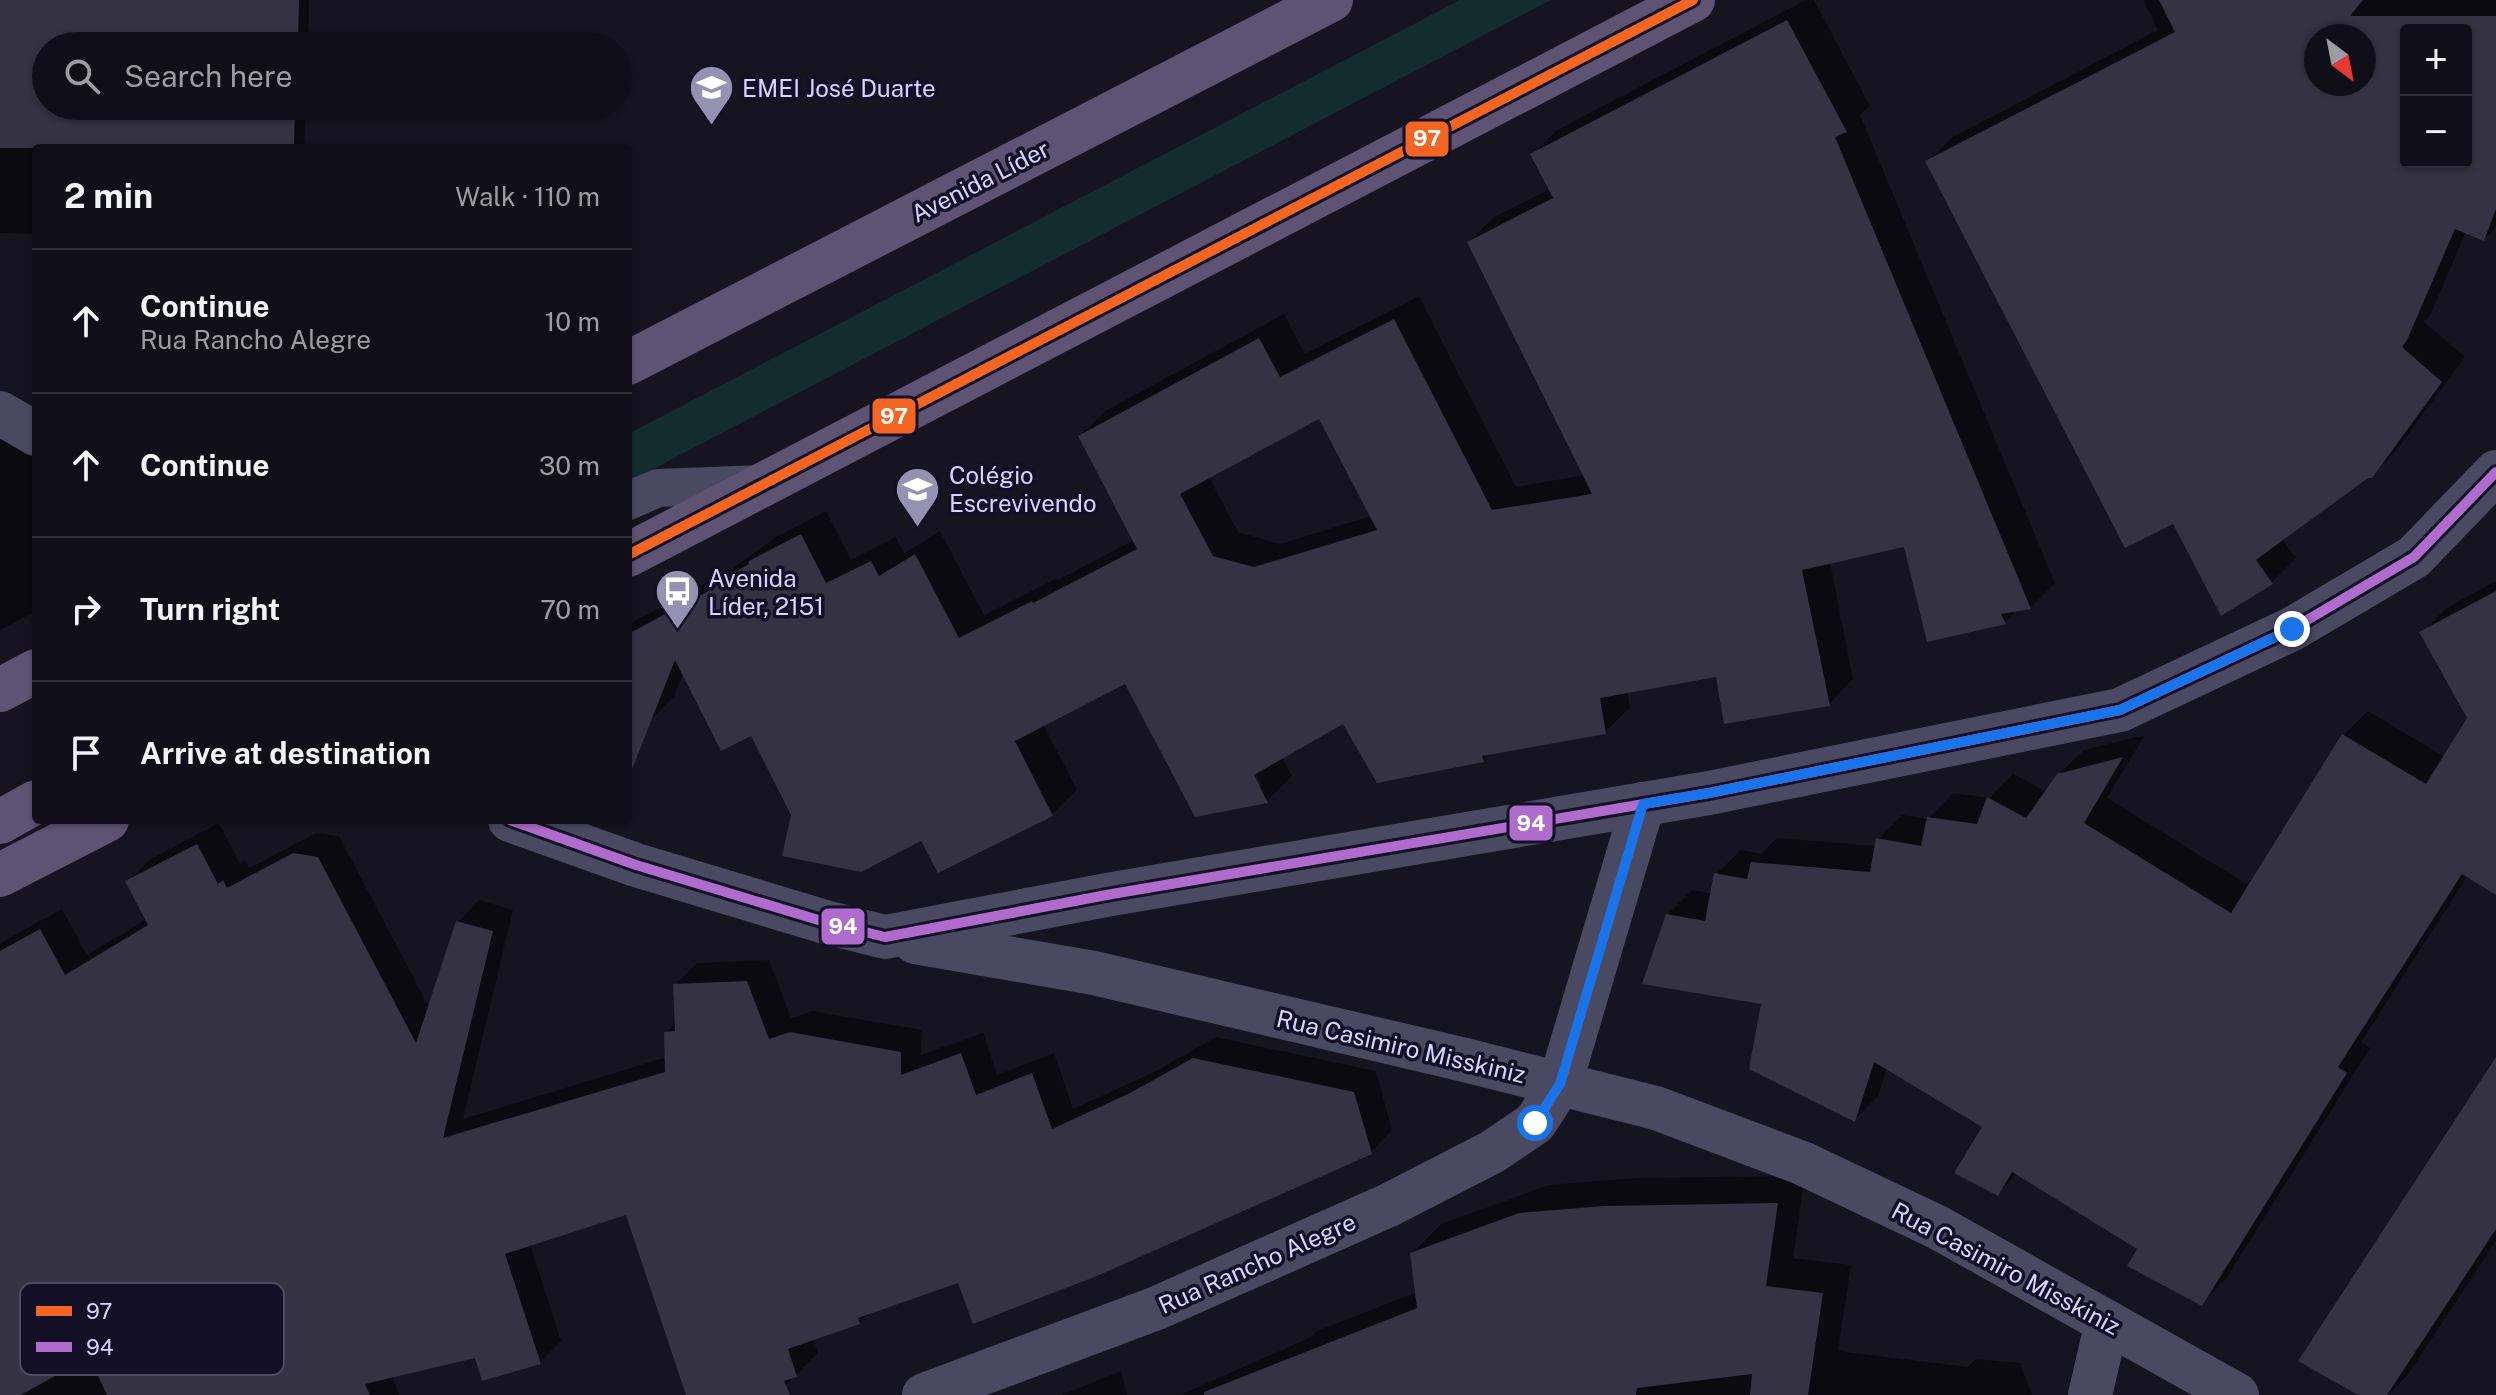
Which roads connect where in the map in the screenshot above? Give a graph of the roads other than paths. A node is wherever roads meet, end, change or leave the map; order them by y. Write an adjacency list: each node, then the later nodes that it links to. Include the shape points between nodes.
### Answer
1 (1331, 0): 3 (main road, Avenida Líder)
2 (1693, 0): 7 (main road)
3 (632, 361)
4 (0, 413): 5 (street)
5 (32, 432)
6 (2496, 472): 13 (street, via 2414,557 2292,629 2120,710)
7 (765, 484): 8 (lane, via 658,488); 9 (main road)
8 (632, 499)
9 (632, 553)
10 (32, 673): 11 (main road)
11 (0, 690)
12 (32, 804): 14 (main road)
13 (1643, 804): 18 (street); 19 (street, Rua Rancho Alegre)
14 (0, 822)
15 (99, 824): 17 (main road)
16 (521, 824): 18 (street, Rua Casimiro Misskiniz, via 636,865)
17 (0, 875)
18 (885, 937): 19 (street, Rua Casimiro Misskiniz, via 1094,973)
19 (1560, 1084): 20 (street, Rua Casimiro Misskiniz, via 1656,1108 1802,1163 1937,1227); 21 (street, Rua Rancho Alegre, via 1535,1123 1492,1152 1389,1205 1157,1308)
20 (2107, 1322): 22 (street); 23 (street, Rua Casimiro Misskiniz)
21 (924, 1395)
22 (2090, 1395)
23 (2237, 1395)

